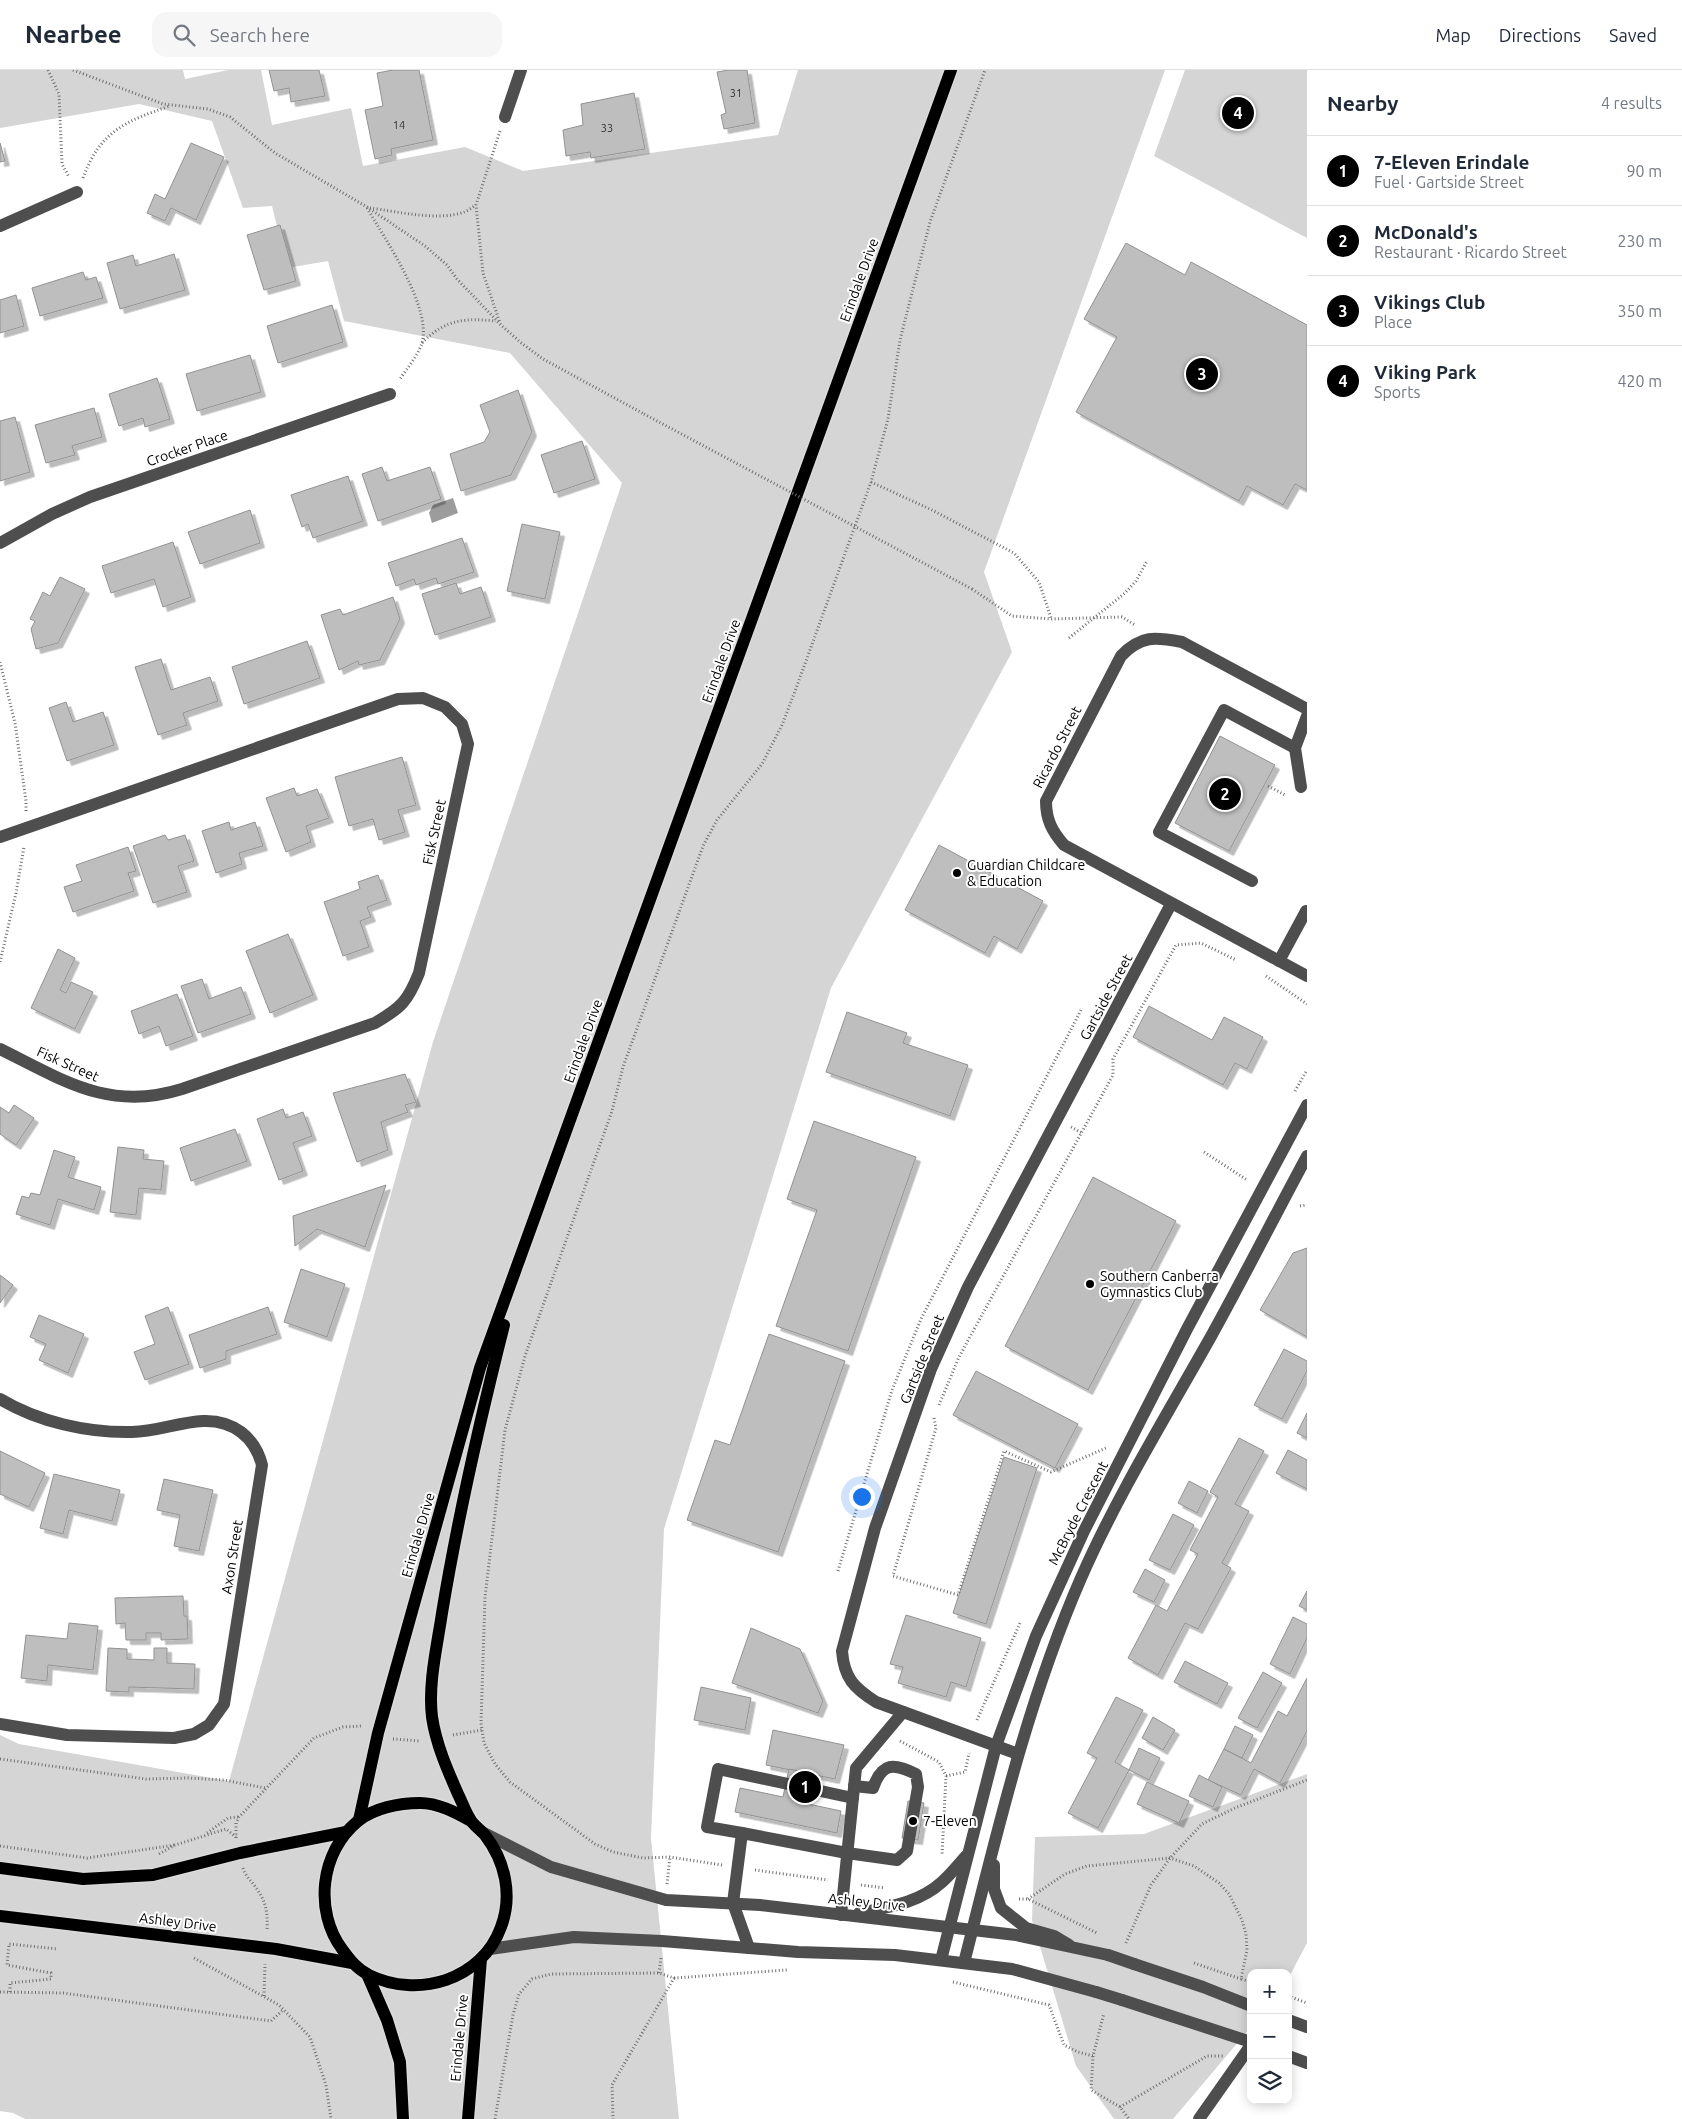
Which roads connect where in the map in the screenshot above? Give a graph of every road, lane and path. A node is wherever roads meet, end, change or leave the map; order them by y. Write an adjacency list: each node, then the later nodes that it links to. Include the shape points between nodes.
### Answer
1 (48, 70): 8 (path, via 59,94 62,164)
2 (73, 70): 6 (path)
3 (521, 70): 7 (street)
4 (951, 70): 43 (main road, Erindale Drive)
5 (985, 70): 16 (path, via 930,222 900,340 888,419)
6 (170, 106): 8 (path, via 143,115 112,132 88,162); 10 (path, via 208,108 230,117 275,153)
7 (504, 117): 9 (path)
8 (77, 192): 11 (street)
9 (476, 205): 10 (path, via 464,214 429,216); 13 (path, via 484,273)
10 (367, 207): 12 (path, via 447,265); 14 (path, via 416,294)
11 (0, 226)
12 (497, 321): 13 (path); 14 (path, via 458,320 433,332)
13 (501, 325): 19 (path, bridge, via 543,359)
14 (422, 343): 15 (path)
15 (390, 394): 17 (street, Crocker Place, via 90,497)
16 (871, 482): 20 (path, via 1014,553 1039,582); 54 (path, via 782,725 762,764 717,820 702,846 524,1356 505,1430 487,1577)
17 (0, 543)
18 (1147, 561): 21 (path, via 1125,593)
19 (972, 588)
20 (1051, 619)
21 (1069, 638)
22 (1307, 709): 28 (street, Ricardo Street, via 1182,642 1158,637 1143,639 1121,656 1046,801 1046,817 1064,845)
23 (1307, 716): 24 (street)
24 (1295, 748): 25 (street); 27 (street, via 1224,710 1159,832)
25 (1300, 787)
26 (0, 836): 35 (street, Fisk Street, via 398,699 422,698 445,707 462,724 468,744 419,973 411,994 396,1011 375,1023 182,1090 133,1098 81,1089)
27 (1252, 881)
28 (1171, 904): 30 (street, Ricardo Street); 52 (street, Gartside Street, via 968,1287 931,1369 875,1528 842,1651 843,1666 861,1693)
29 (1306, 911): 30 (street)
30 (1279, 961): 33 (street, Ricardo Street)
31 (1243, 963): 45 (path, via 1201,943 1176,945 1113,1059 1112,1075 1101,1096 959,1357 934,1419 936,1428 893,1576 958,1595 1004,1451 1051,1472)
32 (1259, 972): 34 (path)
33 (1307, 976)
34 (1307, 1004)
35 (0, 1049)
36 (1307, 1105): 38 (street, McBryde Crescent)
37 (1204, 1152): 40 (path)
38 (1281, 1154): 39 (street); 46 (street, McBryde Crescent, via 1187,1329)
39 (1305, 1163): 47 (street)
40 (1247, 1180)
41 (1307, 1205): 42 (path)
42 (1292, 1208)
43 (520, 1262): 55 (main road, Erindale Drive, via 480,1368); 56 (main road, Erindale Drive, via 453,1545 432,1678 432,1716)
44 (0, 1399): 53 (street, Axon Street, via 43,1418 87,1429 132,1432 204,1421 228,1424 249,1438 262,1465 224,1704 210,1725 194,1734 174,1738 67,1734)
45 (1108, 1447)
46 (1120, 1464): 47 (street); 48 (street, McBryde Crescent)
47 (1135, 1472): 49 (street)
48 (1097, 1507): 49 (street); 50 (street, McBryde Crescent)
49 (1112, 1515): 51 (street)
50 (1075, 1550): 51 (street); 57 (street, McBryde Crescent, via 1036,1636)
51 (1091, 1556): 58 (street, via 1043,1678)
52 (903, 1712): 57 (street, Gartside Street); 62 (street, via 856,1768)
53 (0, 1724)
54 (482, 1730): 56 (path); 76 (path, via 484,1743 495,1764 510,1782 595,1844 613,1852 642,1858)
55 (378, 1733): 56 (path, via 393,1739 419,1741); 61 (path, via 362,1726 343,1727 314,1738); 64 (main road, Erindale Drive)
56 (437, 1737): 65 (main road, Erindale Drive, via 441,1756)
57 (996, 1746): 58 (street, Gartside Street); 75 (street, McBryde Crescent)
58 (1018, 1754): 71 (street)
59 (0, 1759): 61 (path, via 146,1778 224,1780)
60 (1307, 1780): 77 (path, via 1202,1824)
61 (265, 1788): 63 (path)
62 (853, 1792): 68 (street, via 718,1769 707,1827); 74 (street); 74 (street, via 872,1788 877,1776 893,1766 916,1774 918,1787 907,1851 897,1860)
63 (239, 1817): 69 (path, via 228,1818); 70 (path)
64 (359, 1820): 65 (main road, via 396,1804 422,1803 448,1808); 66 (main road)
65 (470, 1820): 67 (main road)
66 (346, 1832): 73 (main road); 96 (main road, via 333,1853 324,1882 325,1912 335,1940)
67 (482, 1832): 81 (street, Ashley Drive, via 550,1867 666,1900); 90 (main road, via 497,1852 505,1877 507,1902 501,1927)
68 (742, 1833): 74 (street); 81 (street)
69 (205, 1835): 70 (path, via 226,1829); 72 (path, via 175,1845 87,1858)
70 (236, 1837): 73 (path)
71 (994, 1845): 86 (street); 91 (street, via 994,1889 1001,1908 1026,1928 1054,1936)
72 (0, 1846)
73 (240, 1853): 78 (main road, via 153,1875 115,1878 83,1879); 82 (path, via 244,1872)
74 (847, 1853): 83 (street)
75 (968, 1854): 83 (street, via 942,1882 920,1897); 85 (street, McBryde Crescent)
76 (670, 1857)
77 (1170, 1858): 80 (path, via 1088,1866 1065,1874); 92 (path, via 1151,1885); 102 (path, via 1207,1873 1237,1906 1246,1934 1246,1957 1241,1979)
78 (0, 1868)
79 (1014, 1899): 80 (path)
80 (1028, 1899): 87 (path)
81 (732, 1903): 83 (street, Ashley Drive); 88 (street)
82 (268, 1911)
83 (844, 1915): 85 (street, Ashley Drive)
84 (0, 1916): 96 (main road, Ashley Drive, via 276,1949)
85 (950, 1927): 86 (street, Ashley Drive); 95 (street, McBryde Crescent)
86 (973, 1930): 91 (street, Ashley Drive); 97 (street)
87 (1105, 1937)
88 (749, 1948): 90 (street, via 574,1937); 95 (street)
89 (58, 1949): 104 (path, via 9,1944 7,1965 51,1973 51,1979 10,1983)
90 (490, 1949): 94 (main road)
91 (1077, 1950): 107 (street, Ashley Drive, bridge, via 1134,1964)
92 (1124, 1952)
93 (187, 1954): 109 (path, via 264,1996)
94 (481, 1959): 99 (main road, via 449,1980 424,1986 399,1985); 121 (main road, Erindale Drive)
95 (941, 1960): 97 (street)
96 (352, 1963): 99 (main road)
97 (964, 1964): 112 (street, bridge, via 1012,1969 1096,1992)
98 (794, 1970): 100 (path)
99 (367, 1974): 120 (main road, via 387,2020 400,2062)
100 (674, 1978): 122 (path, via 659,1973 551,1974 532,1979 519,1994 512,2015); 123 (path, via 612,2084)
101 (949, 1981): 114 (path, via 1048,2005 1064,2045)
102 (1247, 1981)
103 (0, 1992): 104 (path)
104 (10, 1992): 109 (path, via 63,1993 271,2021)
105 (1292, 1997): 106 (path)
106 (1307, 2003)
107 (1247, 2004)
108 (1106, 2006): 114 (path)
109 (283, 2010): 119 (path, via 310,2037 326,2085)
110 (1292, 2021): 111 (street)
111 (1307, 2027)
112 (1247, 2043)
113 (1247, 2050): 115 (street)
114 (1093, 2056): 118 (path, via 1091,2090)
115 (1243, 2056): 118 (path, via 1207,2056); 125 (street)
116 (1292, 2057): 117 (street)
117 (1307, 2063)
118 (1120, 2107): 124 (path)
119 (331, 2119)
120 (403, 2119)
121 (468, 2119)
122 (495, 2119)
123 (613, 2119)
124 (1129, 2119)
125 (1199, 2119)

